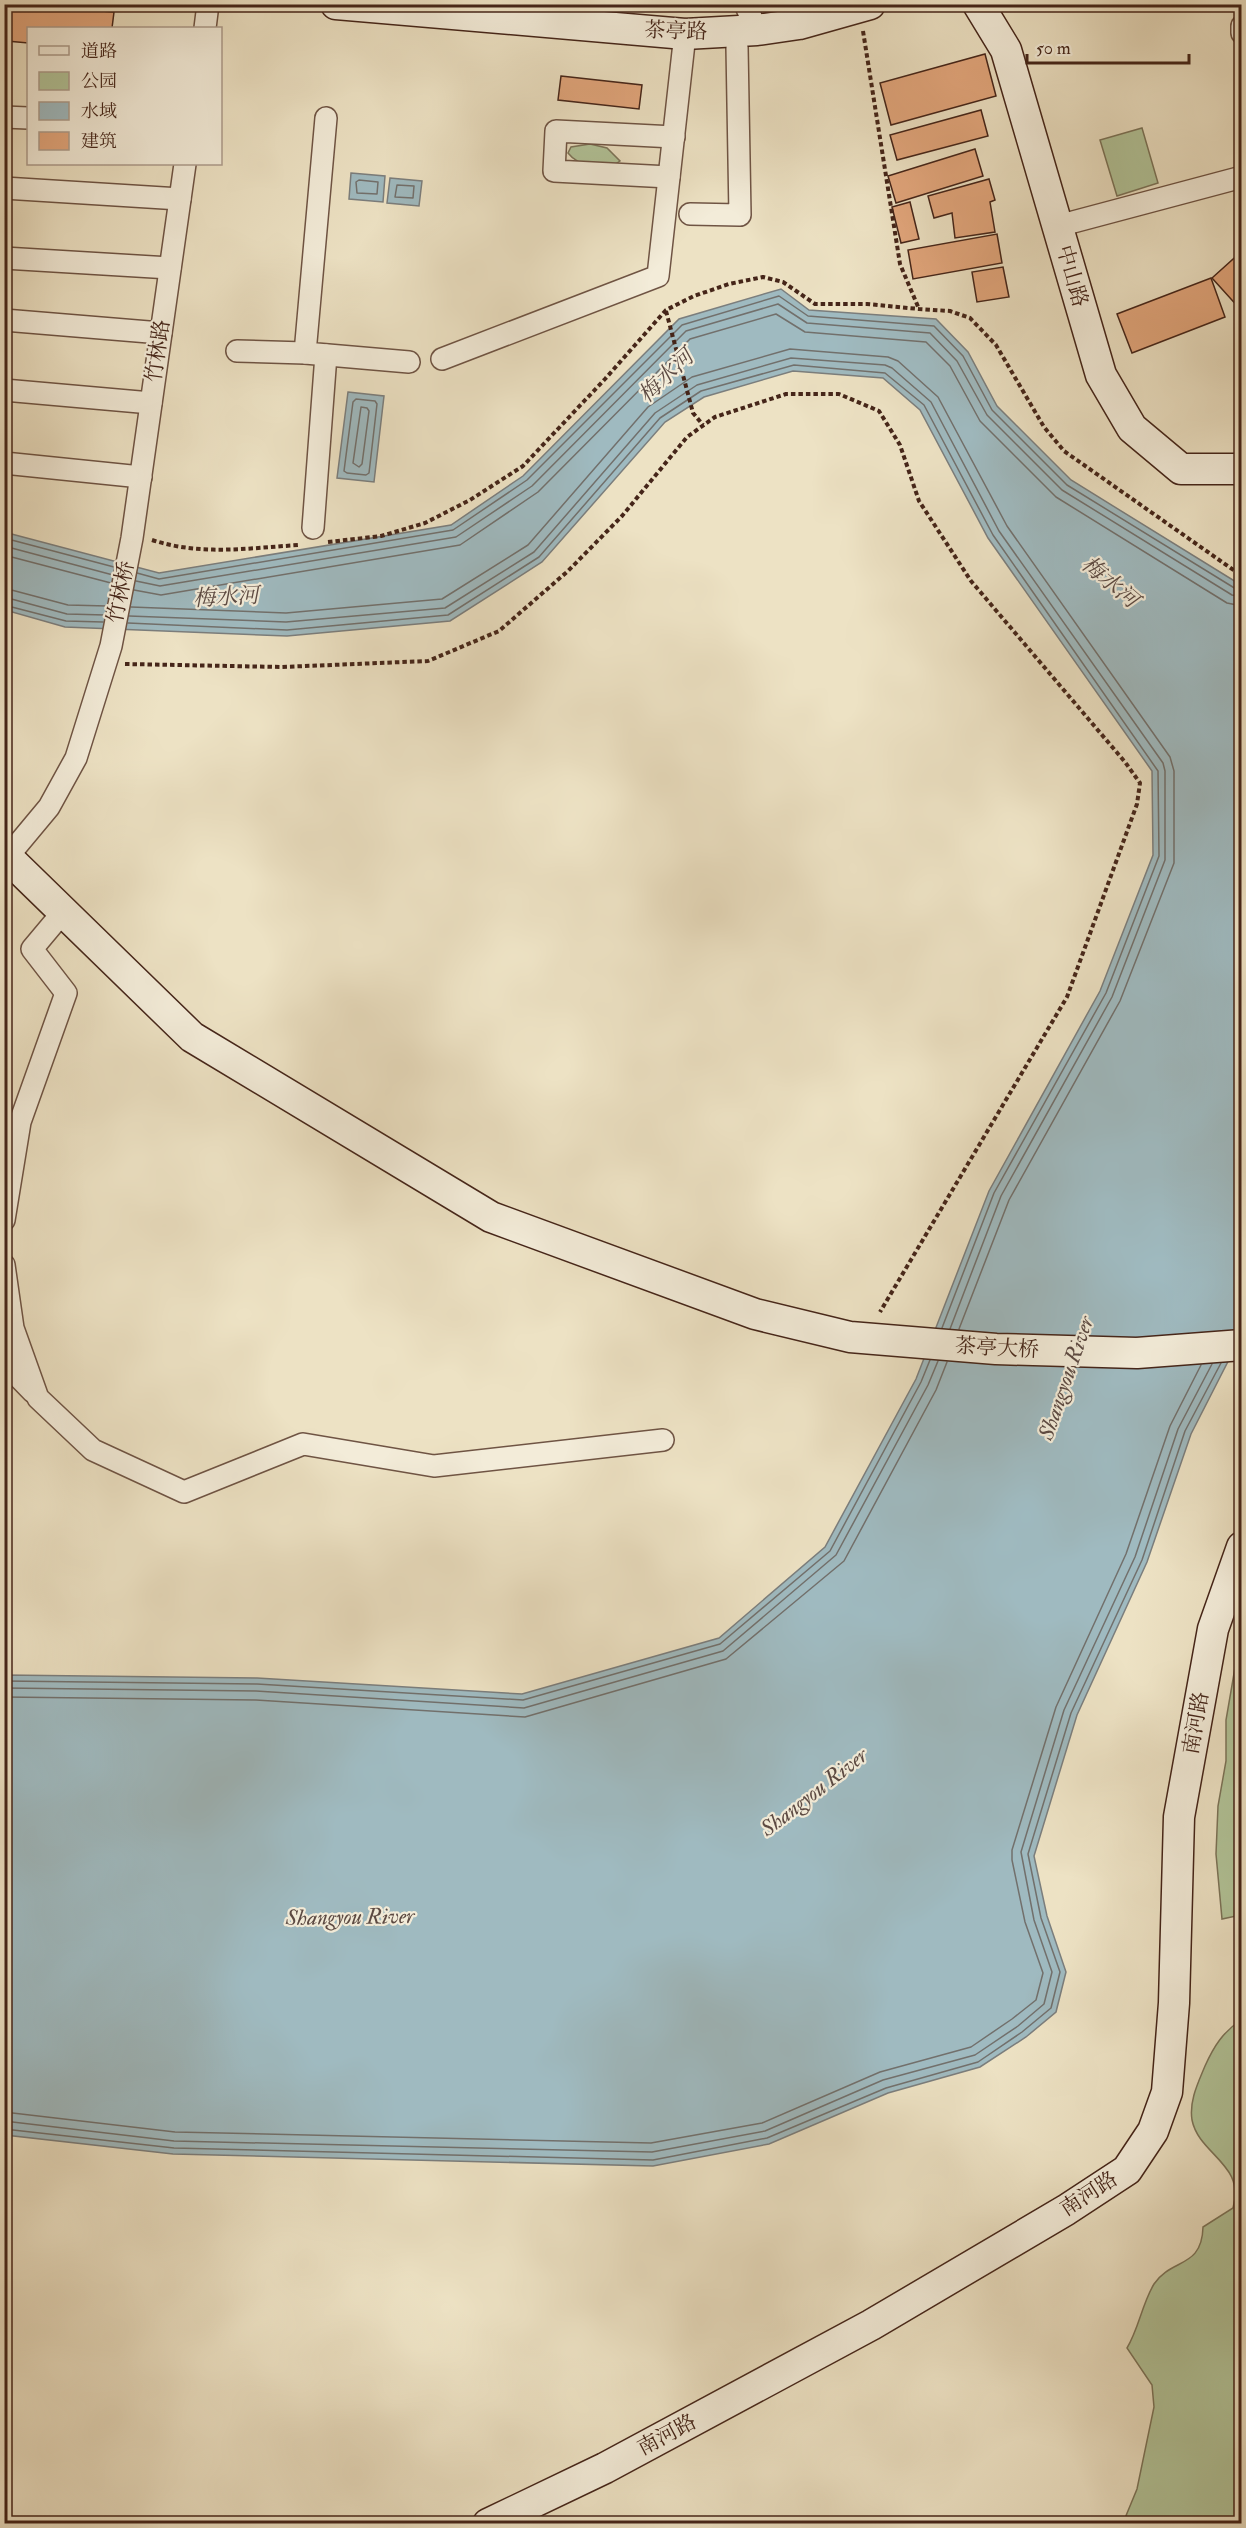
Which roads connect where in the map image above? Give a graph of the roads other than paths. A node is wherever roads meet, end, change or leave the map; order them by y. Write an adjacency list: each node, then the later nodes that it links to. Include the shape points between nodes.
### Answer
1 (208, 4): 6 (street)
2 (978, 4): 20 (street, 中山路, via 1006,50)
3 (353, 5): 9 (street, 茶亭路)
4 (866, 13): 7 (street, 茶亭路, via 799,24)
5 (1242, 26): 8 (street)
6 (205, 27)
7 (746, 27): 9 (street, 茶亭路); 19 (street, via 740,215)
8 (1242, 33)
9 (685, 34): 13 (street)
10 (4, 117): 11 (street)
11 (27, 118)
12 (326, 118): 26 (street)
13 (674, 137): 15 (street); 15 (street, via 556,132 554,171)
14 (185, 165): 18 (street, 竹林路)
15 (669, 177): 27 (street, via 658,276)
16 (1242, 177): 20 (street)
17 (4, 188): 18 (street)
18 (180, 199): 22 (street, 竹林路)
19 (690, 214)
20 (1058, 226): 32 (street, 中山路, via 1101,375 1132,428 1181,469)
21 (4, 258): 22 (street)
22 (170, 268): 24 (street, 竹林路)
23 (4, 320): 24 (street)
24 (161, 333): 30 (street, 竹林路)
25 (237, 351): 26 (street)
26 (315, 354): 28 (street); 35 (street)
27 (442, 359)
28 (409, 362)
29 (4, 390): 30 (street)
30 (151, 403): 33 (street, 竹林路)
31 (4, 463): 33 (street)
32 (1242, 469)
33 (141, 477): 34 (street, 竹林路)
34 (132, 536): 36 (street, 竹林桥, via 108,655 76,758 49,807)
35 (315, 538)
36 (6, 858): 37 (street, 茶亭大桥)
37 (63, 912): 38 (street, via 32,949 66,993 20,1122); 40 (street, 茶亭大桥, via 192,1037 491,1217 754,1314 850,1337 996,1349 1137,1353)
38 (4, 1221)
39 (4, 1265): 42 (street, via 13,1328)
40 (1242, 1345)
41 (4, 1362): 42 (street)
42 (38, 1398): 43 (street, via 93,1450 184,1492 303,1444 434,1466)
43 (663, 1440)
44 (1242, 1547): 45 (street, 南河路, via 1213,1629 1179,1817 1174,2003 1167,2092 1153,2131 1127,2170 871,2325 605,2468)
45 (488, 2523)

